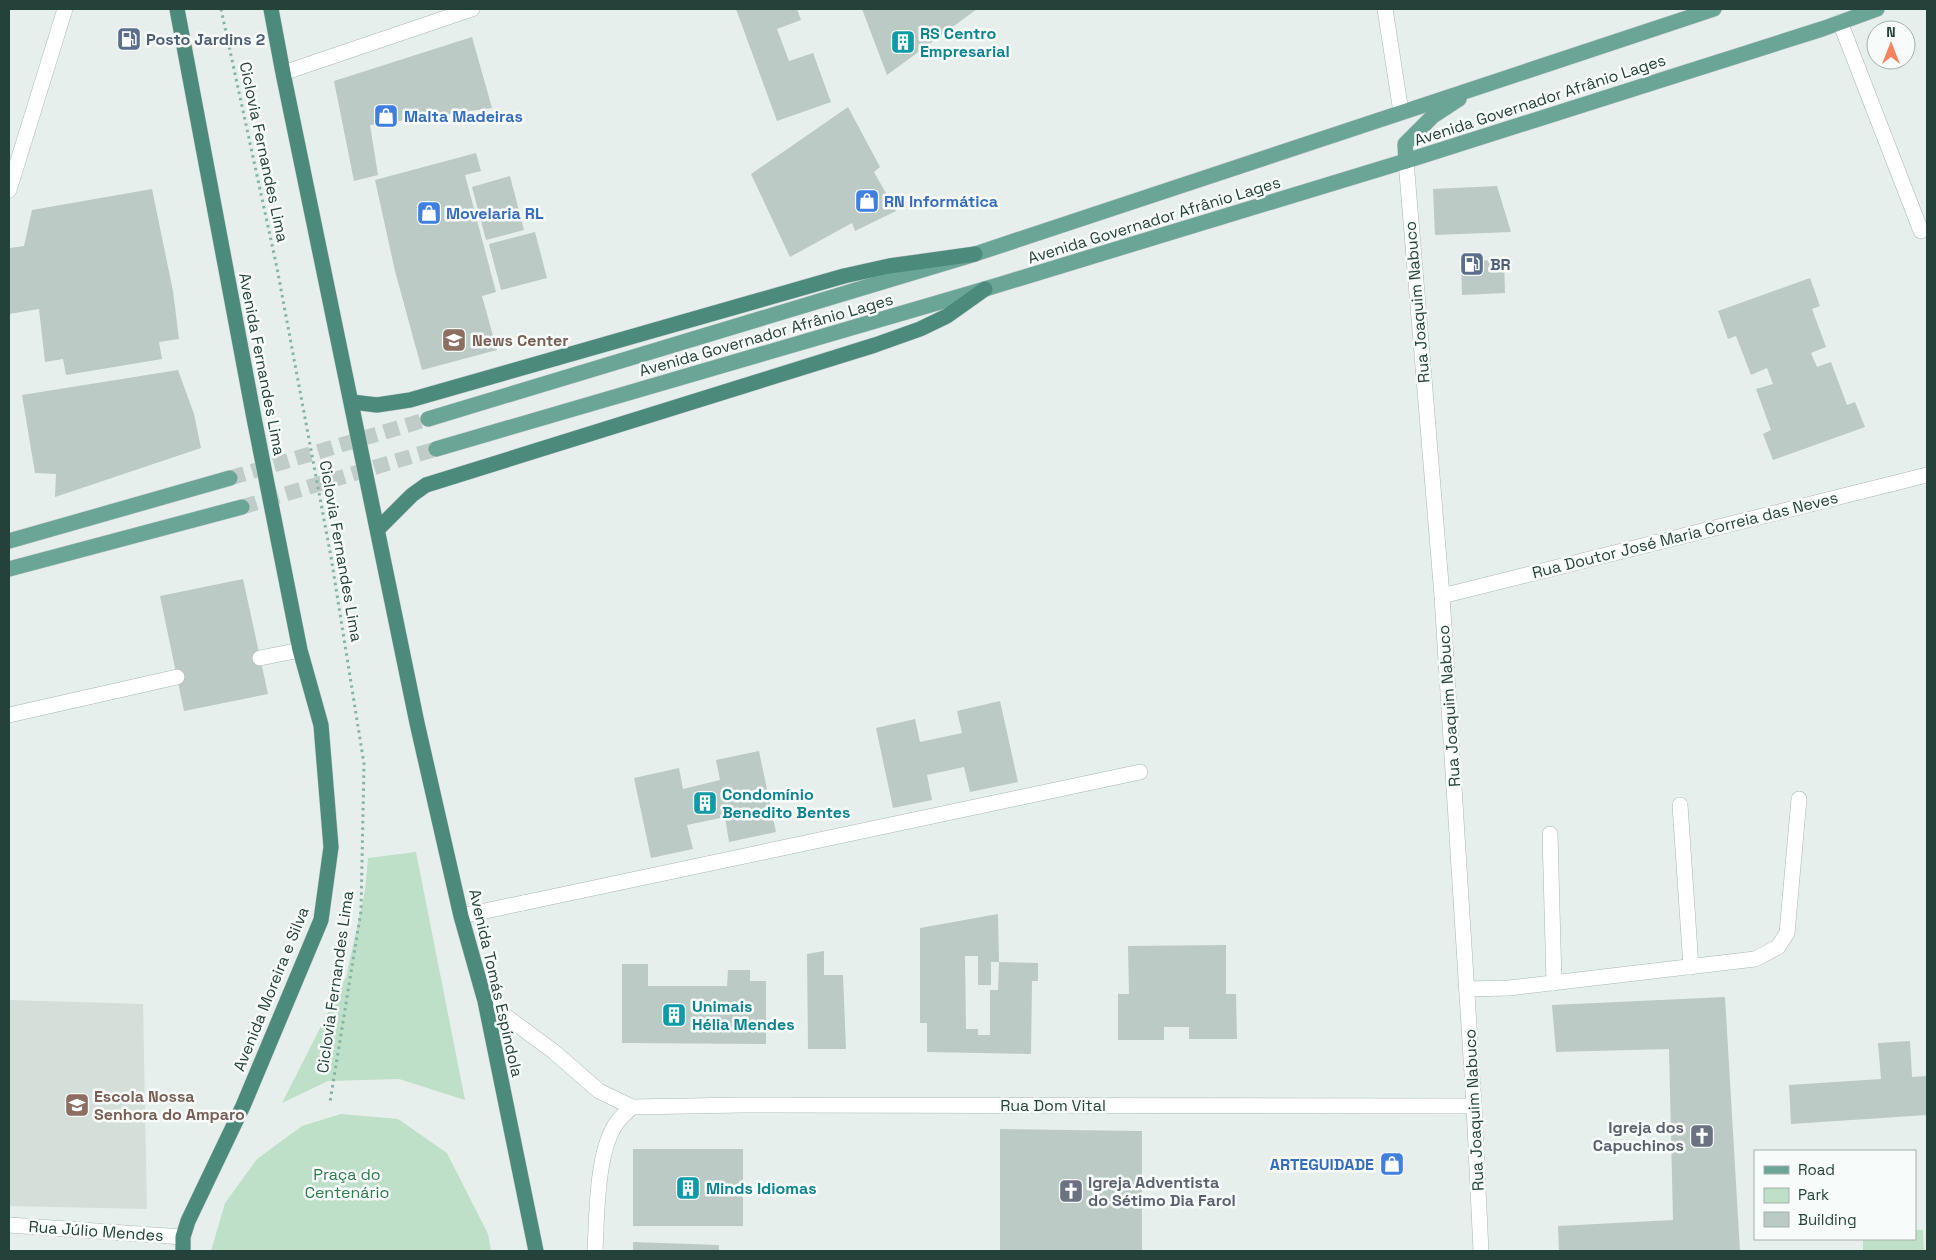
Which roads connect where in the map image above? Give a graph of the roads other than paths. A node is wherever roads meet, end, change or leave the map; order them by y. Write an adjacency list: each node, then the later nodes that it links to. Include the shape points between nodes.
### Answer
1 (65, 9): 13 (street)
2 (177, 9): 27 (highway, Avenida Fernandes Lima)
3 (272, 9): 9 (highway)
4 (472, 9): 9 (street)
5 (1385, 9): 11 (street)
6 (1714, 9): 10 (main road, Avenida Governador Afrânio Lages)
7 (1876, 9): 8 (main road, Avenida Governador Afrânio Lages)
8 (1840, 22): 12 (main road, Avenida Governador Afrânio Lages); 14 (street)
9 (283, 73): 17 (highway)
10 (1484, 85): 11 (main road, Avenida Governador Afrânio Lages); 12 (main road, via 1452,103 1418,129 1405,144)
11 (1401, 112): 15 (main road, Avenida Governador Afrânio Lages)
12 (1406, 161): 16 (main road, Avenida Governador Afrânio Lages); 26 (street, Rua Joaquim Nabuco)
13 (9, 190)
14 (1921, 231)
15 (975, 254): 17 (highway, via 844,276 410,400 377,404); 18 (main road, Avenida Governador Afrânio Lages)
16 (985, 289): 19 (main road, Avenida Governador Afrânio Lages); 23 (highway, via 947,316 911,332 426,485)
17 (352, 402): 23 (highway)
18 (428, 419)
19 (436, 449)
20 (1927, 475): 26 (street, Rua Doutor José Maria Correia das Neves)
21 (230, 478): 24 (main road)
22 (242, 507): 25 (main road)
23 (378, 529): 36 (highway, Avenida Tomás Espíndola, via 417,723)
24 (9, 541)
25 (9, 569)
26 (1442, 596): 39 (street, Rua Joaquim Nabuco)
27 (300, 650): 28 (street); 31 (highway, Avenida Fernandes Lima)
28 (260, 658)
29 (177, 677): 30 (street)
30 (9, 715)
31 (321, 725): 44 (highway, Avenida Moreira e Silva, via 331,847 321,920 243,1106 188,1222)
32 (1140, 772): 36 (street)
33 (1799, 799): 37 (street, via 1787,933 1778,947 1755,959)
34 (1680, 805): 37 (street)
35 (1550, 834): 38 (street)
36 (462, 916): 40 (highway, Avenida Tomás Espíndola)
37 (1691, 966): 38 (street)
38 (1554, 983): 39 (street)
39 (1467, 989): 41 (street, Rua Joaquim Nabuco)
40 (485, 1002): 42 (street, Rua Dom Vital, via 553,1051 599,1091); 45 (highway, Avenida Tomás Espíndola)
41 (1474, 1106): 42 (street, Rua Dom Vital, via 742,1105); 47 (street, Rua Joaquim Nabuco)
42 (632, 1108): 46 (street, via 617,1122 608,1140 602,1164)
43 (9, 1225): 44 (street, Rua Júlio Mendes)
44 (183, 1244)
45 (536, 1251)
46 (595, 1251)
47 (1481, 1251)

